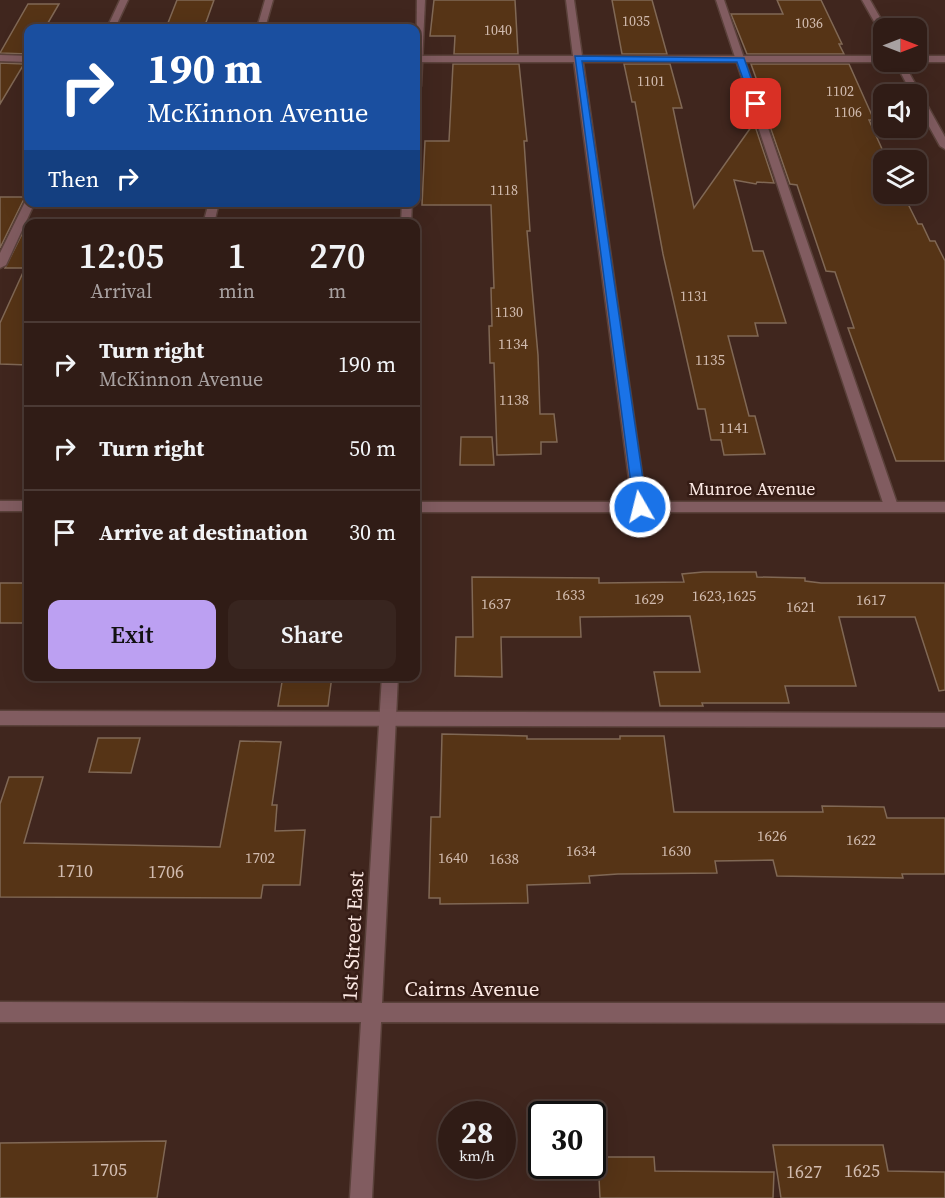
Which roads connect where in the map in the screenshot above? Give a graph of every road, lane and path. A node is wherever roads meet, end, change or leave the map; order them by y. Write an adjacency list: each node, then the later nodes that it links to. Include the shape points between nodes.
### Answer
1 (124, 0): 8 (street)
2 (269, 0): 9 (street)
3 (422, 0): 10 (street)
4 (570, 0): 13 (street)
5 (720, 0): 15 (street)
6 (866, 0): 7 (street)
7 (876, 18)
8 (113, 24)
9 (262, 24)
10 (420, 24)
11 (0, 58): 12 (street)
12 (24, 58)
13 (578, 58): 14 (street); 15 (street); 27 (street)
14 (420, 59)
15 (741, 59): 16 (street); 25 (street)
16 (873, 59)
17 (927, 59): 18 (street)
18 (945, 59)
19 (904, 72): 20 (street)
20 (945, 146)
21 (28, 207): 22 (street)
22 (0, 266)
23 (0, 506): 24 (street)
24 (24, 506)
25 (891, 506): 27 (street, Munroe Avenue); 28 (street, Munroe Avenue)
26 (420, 507): 27 (street, Munroe Avenue)
27 (640, 507)
28 (945, 507)
29 (390, 681): 31 (street, 1st Street East)
30 (0, 718): 31 (street)
31 (387, 718): 32 (street); 34 (street, 1st Street East)
32 (945, 720)
33 (0, 1012): 34 (street, Cairns Avenue)
34 (372, 1013): 35 (street, Cairns Avenue); 36 (street, 1st Street East)
35 (945, 1013)
36 (361, 1198)

